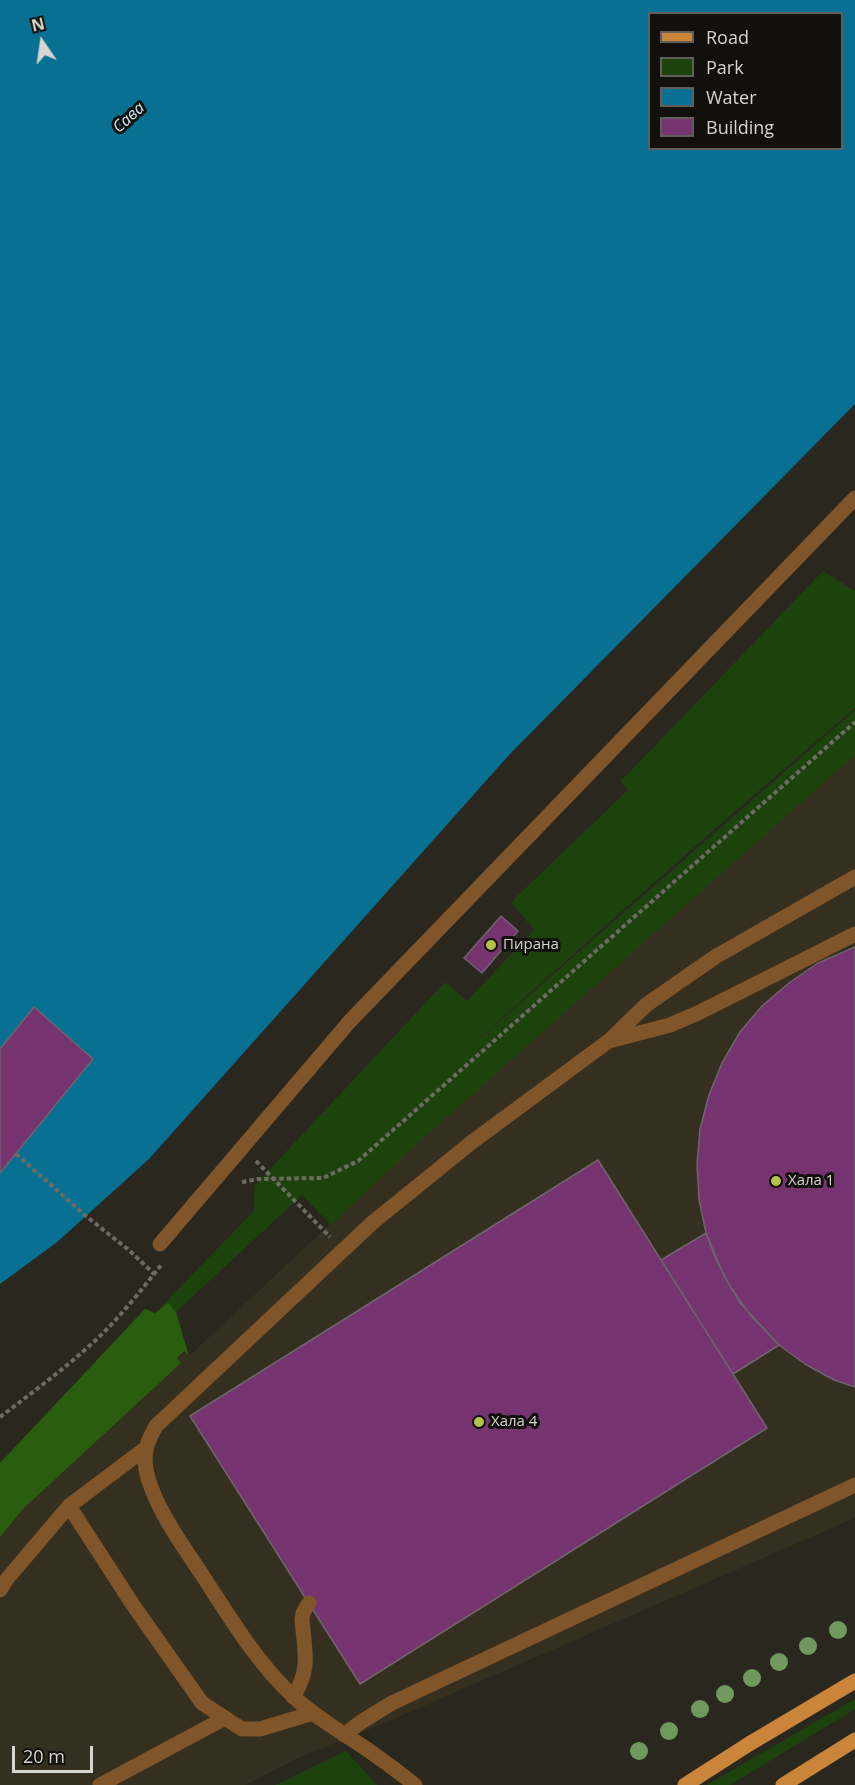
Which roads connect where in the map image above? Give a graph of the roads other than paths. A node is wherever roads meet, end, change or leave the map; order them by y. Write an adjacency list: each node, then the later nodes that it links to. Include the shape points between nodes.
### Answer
1 (855, 498): 5 (street, via 350,1021)
2 (855, 877): 4 (street, via 706,963 646,1005)
3 (855, 934): 4 (street, via 698,1013 670,1025)
4 (610, 1040): 6 (street, via 472,1142 372,1223 156,1426)
5 (160, 1244)
6 (146, 1448): 8 (street); 12 (street, via 146,1470 168,1521 240,1633)
7 (855, 1485): 15 (street, via 392,1703)
8 (69, 1506): 9 (street); 14 (street, via 202,1703)
9 (0, 1590)
10 (309, 1603): 12 (street, via 302,1619 306,1665)
11 (855, 1681): 19 (main road)
12 (293, 1697): 13 (street)
13 (313, 1713): 14 (street, via 260,1729 242,1729); 15 (street)
14 (225, 1718): 17 (street)
15 (344, 1735): 18 (street)
16 (855, 1740): 20 (main road)
17 (100, 1785)
18 (416, 1785)
19 (685, 1785)
20 (783, 1785)

